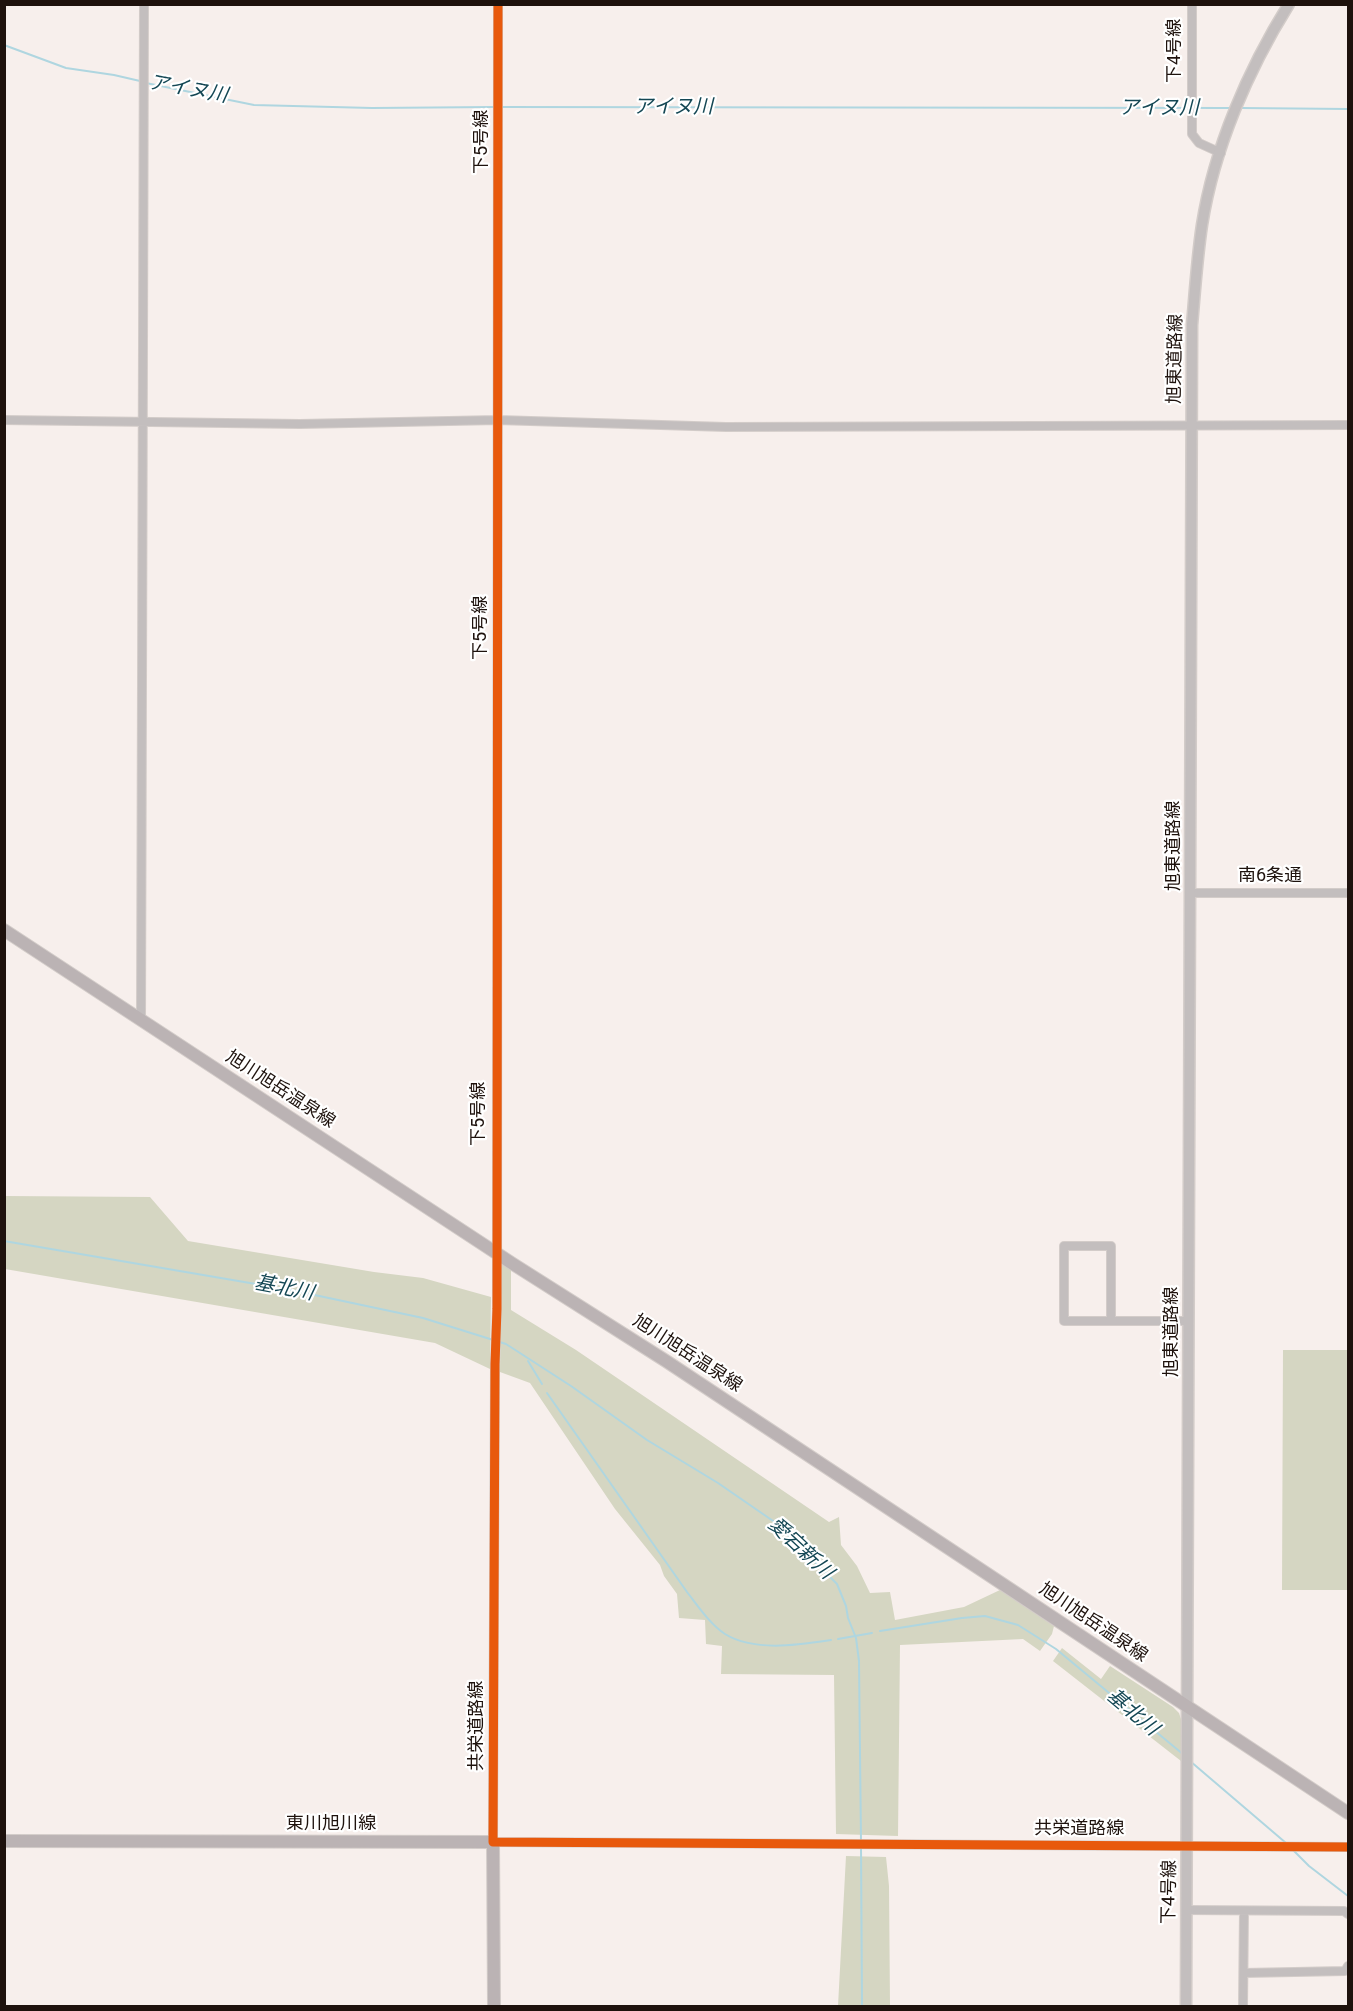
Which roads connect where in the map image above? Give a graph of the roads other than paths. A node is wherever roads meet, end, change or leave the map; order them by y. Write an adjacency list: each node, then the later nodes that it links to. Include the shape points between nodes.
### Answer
1 (144, 4): 8 (street)
2 (498, 4): 7 (street, 下5号線)
3 (1192, 4): 5 (street, 下4号線, via 1192,134 1199,143)
4 (1289, 4): 5 (street, 旭東道路線, via 1257,60)
5 (1221, 153): 10 (street, 旭東道路線, via 1202,223 1195,279)
6 (4, 420): 8 (street)
7 (498, 420): 8 (street); 10 (street, via 726,427); 15 (street, 下5号線)
8 (142, 422): 14 (street)
9 (1348, 425): 10 (street)
10 (1192, 427): 11 (street, 旭東道路線)
11 (1191, 893): 12 (street, 南6条通); 17 (street, 旭東道路線)
12 (1348, 893)
13 (4, 930): 14 (main road, 旭川旭岳温泉線)
14 (141, 1020): 15 (main road, 旭川旭岳温泉線)
15 (496, 1252): 18 (main road, 旭川旭岳温泉線); 21 (street, 共栄道路線)
16 (1111, 1321): 16 (street, via 1065,1322 1064,1246 1111,1246); 17 (street)
17 (1188, 1321): 18 (street, 旭東道路線)
18 (1187, 1705): 19 (main road, 旭川旭岳温泉線); 22 (street, 下4号線)
19 (1348, 1813)
20 (4, 1841): 21 (main road, 東川旭川線)
21 (493, 1842): 22 (street, 共栄道路線); 29 (main road)
22 (1187, 1846): 23 (street, 共栄道路線); 24 (street, 下4号線)
23 (1348, 1846)
24 (1186, 1910): 25 (street); 30 (street, 下4号線)
25 (1244, 1911): 26 (street); 28 (street)
26 (1348, 1914)
27 (1348, 1966): 28 (street, via 1345,1971)
28 (1244, 1974): 31 (street)
29 (494, 2007)
30 (1186, 2007)
31 (1243, 2007)

